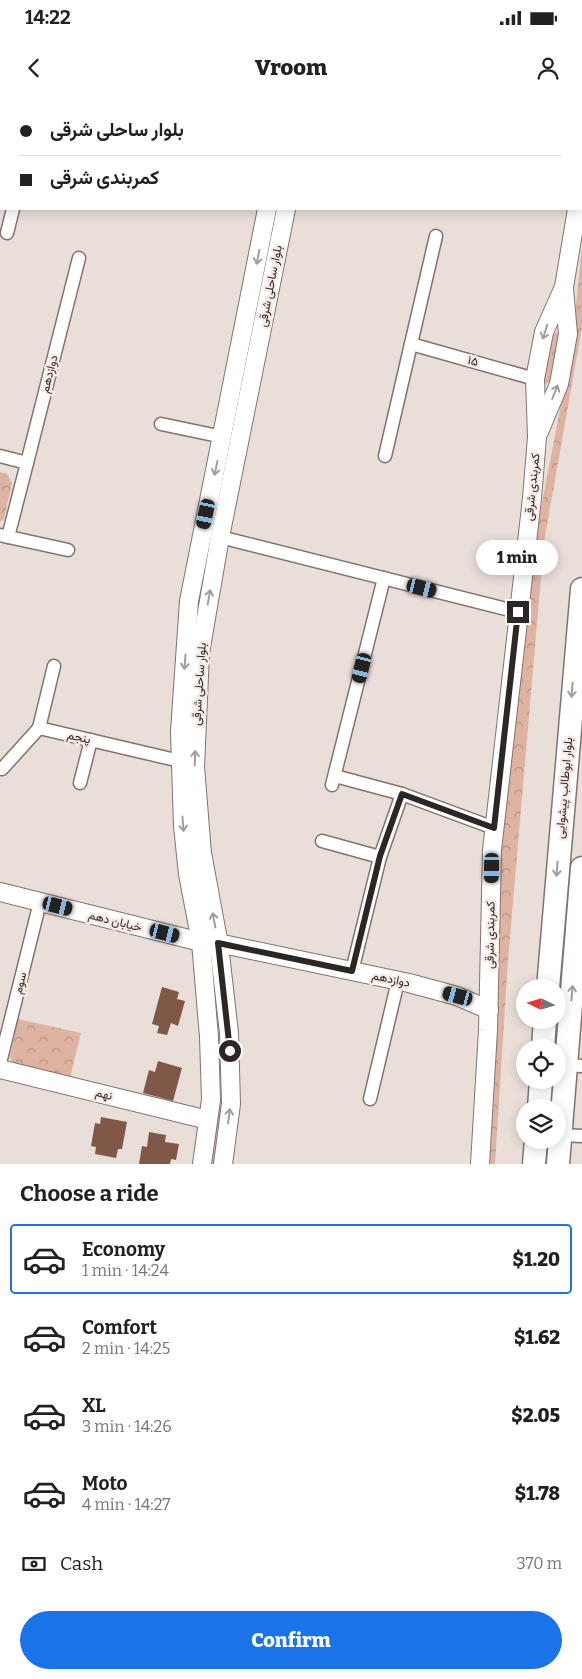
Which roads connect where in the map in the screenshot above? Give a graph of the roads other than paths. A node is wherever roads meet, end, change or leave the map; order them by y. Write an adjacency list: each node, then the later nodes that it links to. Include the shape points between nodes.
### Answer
1 (13, 210): 5 (street)
2 (267, 210): 12 (street, بلوار ساحلی شرقی, one-way to 12)
3 (286, 210): 19 (street, بلوار ساحلی شرقی)
4 (577, 210): 8 (street, کمربندی شرقی)
5 (7, 233)
6 (436, 236): 9 (street)
7 (78, 258): 16 (street, دوازدهم)
8 (564, 287): 10 (street, کمربندی شرقی, one-way to 10, via 544,332); 13 (street, کمربندی شرقی, one-way to 8, via 558,384 568,334)
9 (411, 344): 10 (street, ۱۵); 15 (street)
10 (535, 379): 13 (street, کمربندی شرقی)
11 (161, 424): 12 (street)
12 (223, 437): 17 (street, بلوار ساحلی شرقی, one-way to 17)
13 (537, 437): 23 (street, کمربندی شرقی)
14 (0, 456): 16 (street)
15 (386, 456)
16 (27, 463): 18 (street, دوازدهم)
17 (202, 533): 19 (street); 27 (street, بلوار ساحلی شرقی, one-way to 27, via 189,601)
18 (4, 536): 20 (street)
19 (220, 537): 21 (street); 38 (street, بلوار ساحلی شرقی, one-way to 19, via 195,767 200,653)
20 (68, 550)
21 (384, 578): 23 (street); 30 (street, via 334,781)
22 (582, 589): 40 (highway, بلوار ابوطالب پیشوایی, one-way to 40)
23 (518, 612): 31 (street, کمربندی شرقی)
24 (54, 666): 25 (street)
25 (40, 728): 26 (street, پنجم); 28 (street)
26 (91, 740): 27 (street, پنجم); 29 (street)
27 (180, 761): 38 (street, بلوار ساحلی شرقی, one-way to 38, via 182,826 188,874)
28 (2, 769)
29 (80, 783)
30 (402, 794): 31 (street); 33 (street)
31 (494, 828): 42 (street, کمربندی شرقی)
32 (322, 841): 33 (street)
33 (380, 856): 39 (street)
34 (582, 868): 37 (highway)
35 (0, 892): 36 (street, خیابان دهم)
36 (40, 902): 38 (street, خیابان دهم); 43 (street, سوم)
37 (580, 905): 44 (highway, one-way to 37)
38 (209, 943): 39 (street, دوازدهم); 47 (street, بلوار ساحلی شرقی, via 211,1100); 51 (street, بلوار ساحلی شرقی, one-way to 38, via 230,1104 229,1033)
39 (352, 971): 41 (street, دوازدهم)
40 (549, 979)
41 (398, 981): 42 (street, دوازدهم, via 458,996); 46 (street)
42 (489, 1010): 52 (street, کمربندی شرقی)
43 (0, 1064)
44 (574, 1066): 48 (highway)
45 (0, 1069): 47 (street, نهم)
46 (370, 1099)
47 (208, 1120): 50 (street, بلوار ساحلی شرقی)
48 (571, 1136): 54 (highway)
49 (535, 1149): 53 (highway)
50 (202, 1164)
51 (223, 1164)
52 (480, 1164)
53 (534, 1164)
54 (558, 1164)

